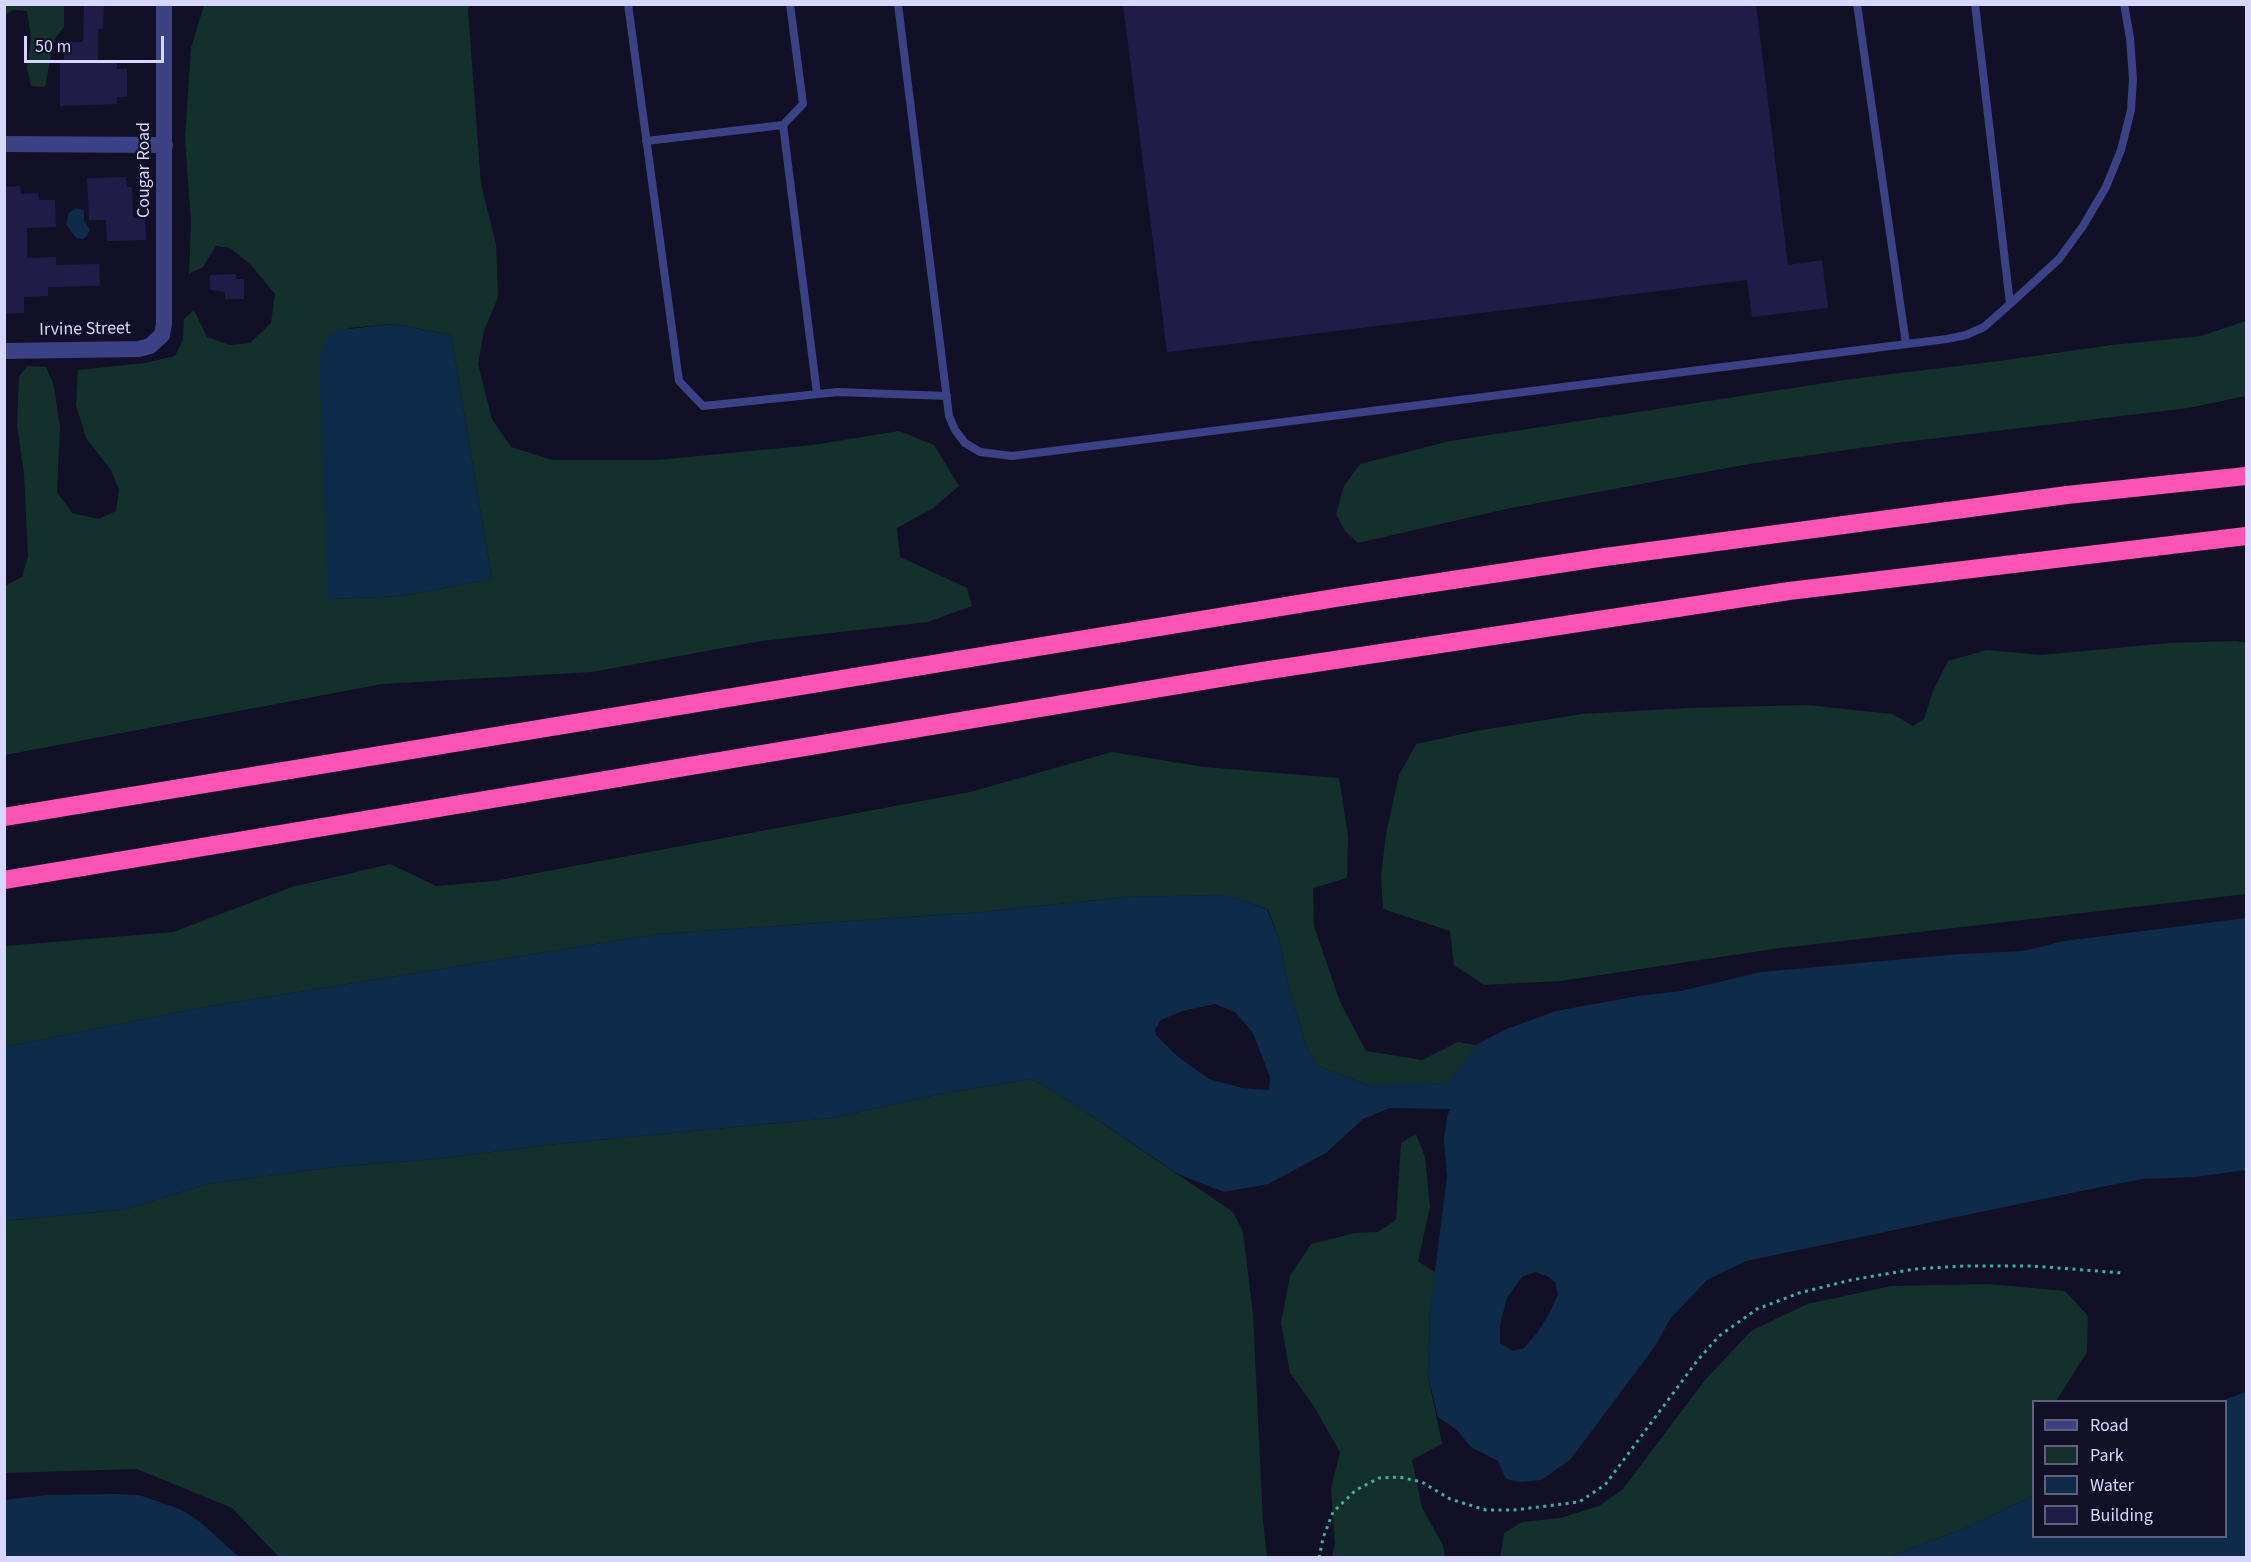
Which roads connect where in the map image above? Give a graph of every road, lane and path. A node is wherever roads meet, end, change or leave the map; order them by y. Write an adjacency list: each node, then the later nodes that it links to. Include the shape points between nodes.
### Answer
1 (164, 4): 11 (street, Cougar Road)
2 (628, 4): 9 (lane)
3 (790, 4): 8 (lane, via 802,104)
4 (898, 4): 17 (lane)
5 (1857, 4): 14 (lane)
6 (1975, 4): 12 (lane)
7 (2124, 4): 12 (lane, via 2133,79 2131,110 2121,150 2106,187 2083,226 2059,259)
8 (783, 125): 9 (lane); 16 (lane)
9 (646, 141): 16 (lane, via 679,381 703,406)
10 (4, 144): 11 (street)
11 (165, 145): 13 (street, Cougar Road)
12 (2010, 304): 14 (lane, via 1984,327 1966,334)
13 (162, 334): 15 (street, Irvine Street, via 150,346 139,349)
14 (1906, 344): 17 (lane, via 1012,456 980,452 965,443 949,416)
15 (4, 351)
16 (817, 394): 17 (lane)
17 (947, 396)
18 (2247, 476): 20 (highway, via 1617,555 1358,594)
19 (2247, 536): 21 (highway, via 1789,591 1304,665)
20 (4, 817)
21 (4, 880)
22 (2122, 1273): 23 (path, via 2033,1266 1963,1266 1915,1269 1799,1293 1757,1309 1719,1336 1605,1485 1579,1502 1486,1510 1450,1499 1422,1482 1379,1478 1356,1490 1333,1512)
23 (1319, 1557)

